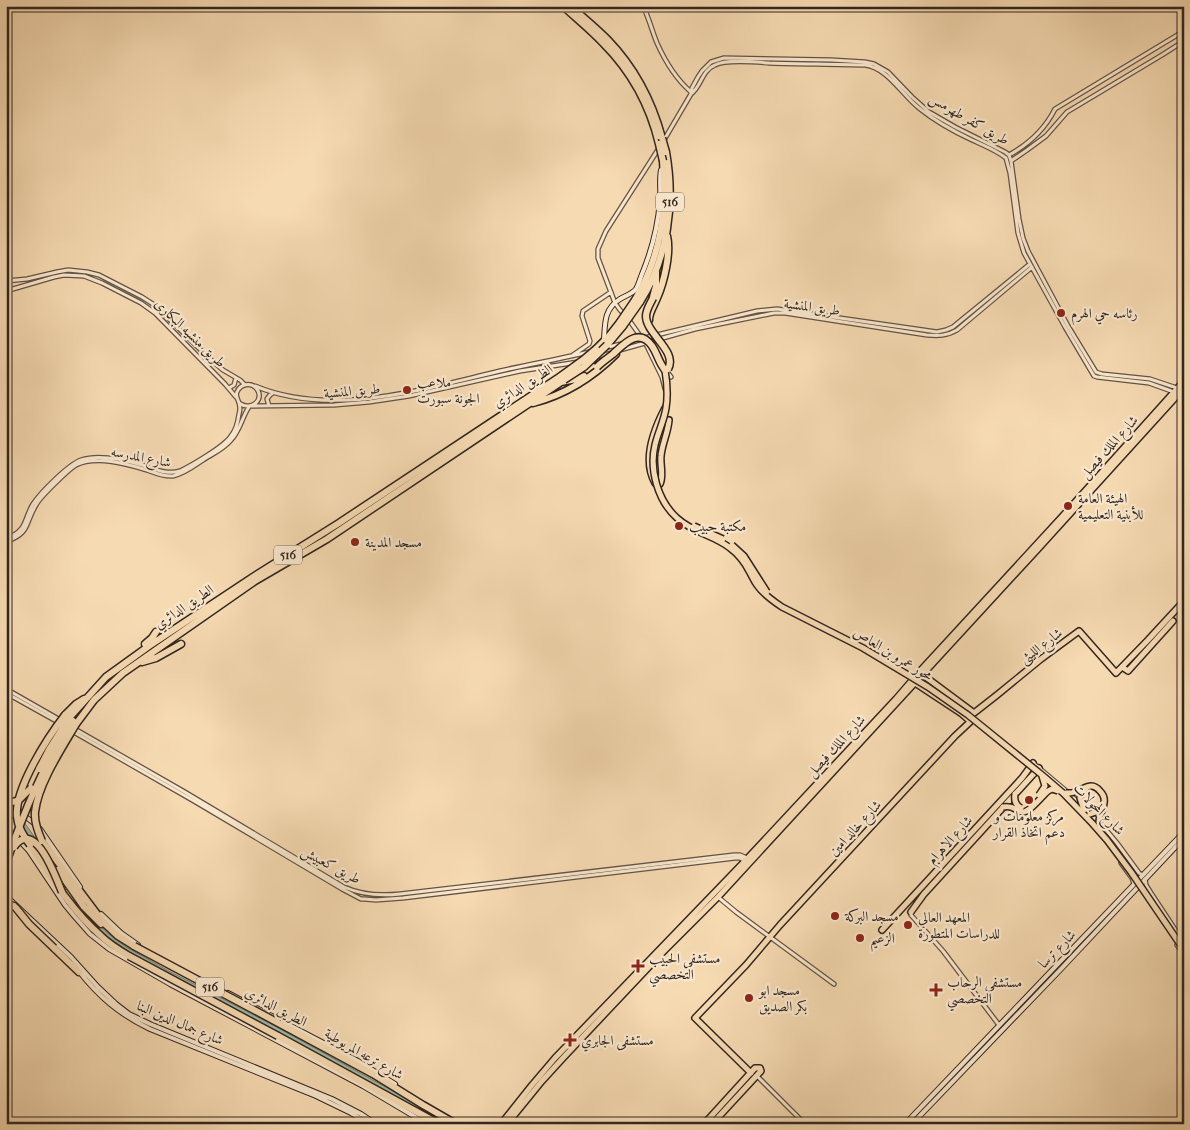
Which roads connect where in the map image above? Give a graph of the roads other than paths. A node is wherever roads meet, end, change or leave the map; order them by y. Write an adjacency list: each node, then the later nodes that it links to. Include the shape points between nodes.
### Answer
1 (563, 6): 4 (highway, الطريق الدائري / 516)
2 (570, 6): 4 (highway, الطريق الدائري / 516)
3 (643, 6): 7 (street, via 664,57)
4 (585, 23): 8 (highway, الطريق الدائري / 516, via 621,55 653,107)
5 (1184, 31): 9 (street, via 1055,108 1042,130)
6 (1184, 41): 10 (street, via 1067,112 1046,136)
7 (691, 92): 9 (street, طريق كفر طهرمس, via 702,71 719,59 868,62 888,72 929,112 1005,152); 18 (street, طريق كفر طهرمس, via 598,249 598,258)
8 (661, 141): 11 (highway, الطريق الدائري / 516, bridge); 12 (highway, الطريق الدائري / 516, bridge, via 666,152 670,189)
9 (1007, 156): 10 (street, طريق كفر طهرمس)
10 (1009, 162): 14 (street, طريق كفر طهرمس, via 1018,233); 36 (street, طريق كفر طهرمس, via 1028,251 1094,370 1102,374 1150,379)
11 (663, 163): 13 (main road); 13 (highway, الطريق الدائري / 516, via 664,207)
12 (666, 232): 13 (highway, الطريق الدائري / 516); 21 (highway, via 667,258 660,290 649,315 650,325)
13 (656, 257): 15 (highway, الطريق الدائري / 516); 19 (highway, الطريق الدائري / 516); 20 (main road, via 636,289)
14 (1031, 266): 21 (street, طريق المنشية, via 957,330 944,336 778,311 757,311); 36 (street, طريق كفر طهرمس, via 1094,376)
15 (656, 270): 19 (highway, الطريق الدائري / 516, via 647,290); 27 (highway, bridge, via 656,286 646,320 669,358)
16 (6, 281): 29 (street, طريق منشيه البكارى, via 27,280 68,270 99,276 156,306 209,358)
17 (6, 291): 35 (street, طريق منشيه البكارى, via 64,275 84,276 102,282 155,313)
18 (611, 292): 20 (street); 25 (street, via 582,312 589,344)
19 (637, 301): 23 (highway, الطريق الدائري / 516, bridge)
20 (615, 303): 22 (street); 23 (main road, via 606,317)
21 (660, 336): 22 (street, طريق المنشية)
22 (644, 340): 24 (street, طريق المنشية); 25 (street, طريق المنشية); 31 (street)
23 (606, 343): 30 (highway, الطريق الدائري / 516, bridge); 30 (highway, الطريق الدائري / 516, bridge, via 584,367)
24 (620, 350): 26 (street, طريق المنشية); 40 (highway, via 567,391)
25 (570, 357): 26 (street); 37 (street, طريق المنشية, via 381,397 321,400)
26 (570, 363): 42 (street, طريق المنشية, via 369,402)
27 (666, 370): 30 (highway, bridge, via 649,343 645,339 634,338 579,378); 45 (main road, محور عمرو بن العاص, bridge, via 670,395 658,446)
28 (671, 377): 31 (street, via 665,374)
29 (236, 378): 33 (street, طريق منشيه البكارى); 35 (street)
30 (562, 379): 40 (highway, الطريق الدائري / 516)
31 (663, 381): 43 (street)
32 (1184, 381): 36 (main road, شارع الملك فيصل)
33 (245, 385): 34 (street); 38 (street, via 239,389)
34 (255, 386): 37 (street, طريق المنشية); 41 (street, via 259,397 256,404)
35 (229, 388): 38 (street, طريق منشيه البكارى)
36 (1181, 390): 47 (main road, شارع الملك فيصل)
37 (274, 393): 42 (street, via 267,399)
38 (237, 399): 39 (street)
39 (239, 403): 41 (street); 46 (street, شارع المدرسه, via 235,429 228,440 180,471 162,472 117,459 90,458 75,463 36,500 24,526)
40 (523, 405): 48 (highway, الطريق الدائري / 516, via 341,526)
41 (250, 406): 42 (street, طريق المنشية); 46 (street, شارع المدرسه, via 230,442 176,475 164,475 115,462 93,461 77,465 38,502 22,534)
42 (269, 406)
43 (665, 408): 45 (main road, bridge, via 652,442 650,460 652,478)
44 (669, 420): 45 (main road, via 661,452 662,478)
45 (658, 484): 67 (main road, محور عمرو بن العاص, bridge, via 664,502 675,517 732,549 771,600 863,648 934,691); 70 (main road, محور عمرو بن العاص, bridge, via 677,514 739,551 774,598 865,645 943,694 987,726)
46 (6, 541)
47 (1037, 547): 56 (main road, شارع الملك فيصل); 63 (main road, شارع الملك فيصل)
48 (243, 586): 53 (highway, الطريق الدائري / 516); 54 (highway, الطريق الدائري / 516)
49 (1184, 601): 55 (main road)
50 (1172, 621): 55 (main road, via 1128,670)
51 (156, 632): 53 (highway)
52 (181, 644): 54 (highway, via 156,658)
53 (137, 654): 62 (highway, الطريق الدائري / 516, via 97,685)
54 (138, 662): 62 (highway, الطريق الدائري / 516)
55 (1122, 666): 57 (main road, شارع الليثى, via 1116,674 1079,631 974,713)
56 (923, 675): 57 (main road); 58 (main road, شارع الملك فيصل)
57 (932, 682): 60 (main road, via 926,685)
58 (915, 683): 60 (main road); 63 (main road, شارع الملك فيصل)
59 (6, 689): 69 (street, طريق كعبيش)
60 (927, 690): 105 (main road, شارع خالد امين, via 969,720)
61 (6, 693): 69 (street, طريق كعبيش)
62 (91, 699): 64 (highway, الطريق الدائري / 516); 64 (highway, الطريق الدائري / 516, via 76,704)
63 (895, 702): 87 (main road, شارع الملك فيصل); 99 (main road, شارع الملك فيصل)
64 (71, 720): 68 (highway, الطريق الدائري / 516, bridge); 95 (highway, الطريق الدائري / 516, bridge, via 49,737 20,793 17,806 18,824 23,834); 104 (highway, الطريق الدائري / 516, bridge, via 40,792 35,812 36,827 50,853)
65 (1033, 763): 66 (street, شارع المحولات); 90 (main road, شارع الاهرام)
66 (1037, 770): 71 (main road, شارع الاهرام); 76 (street, شارع المحولات, via 1058,784); 91 (street, شارع المحولات, via 1101,836)
67 (1042, 775): 70 (main road, محور عمرو بن العاص, bridge); 71 (main road, bridge, via 1045,788 1027,806 1017,806)
68 (33, 786): 72 (highway, bridge, via 19,800); 84 (highway, الطريق الدائري / 516, bridge); 85 (highway, bridge, via 31,815 34,825)
69 (174, 788): 83 (street, طريق كعبيش)
70 (1064, 793): 73 (main road, bridge, via 1048,791 1024,812 1010,806); 75 (main road, محور عمرو بن العاص, bridge); 77 (main road, bridge, via 1089,786 1100,790 1104,806); 107 (main road, محور عمرو بن العاص, bridge, via 1112,847)
71 (1015, 794): 73 (main road, شارع الاهرام)
72 (6, 804): 74 (main road, شارع ترعه المريوطية)
73 (1003, 807): 90 (main road, شارع الاهرام)
74 (15, 810): 78 (main road); 85 (main road, شارع ترعه المريوطية, via 39,829)
75 (1084, 810): 76 (main road, bridge, via 1080,794 1094,790 1101,803 1097,811); 106 (main road, محور عمرو بن العاص, bridge, via 1110,838)
76 (1090, 814): 77 (street, شارع المحولات)
77 (1099, 822): 89 (street, شارع المحولات)
78 (6, 824)
79 (6, 829): 118 (main road, شارع ترعه المريوطية, via 29,851 65,905 90,934 123,957)
80 (1184, 832): 89 (main road, شارع ترسا)
81 (1184, 838): 89 (main road, شارع ترسا)
82 (6, 845): 104 (highway, bridge, via 26,841 42,850 90,914)
83 (278, 849): 97 (street, طريق كعبيش, via 344,887); 100 (street, طريق كعبيش, via 342,890)
84 (8, 852): 88 (highway, الطريق الدائري / 516, bridge); 95 (highway, bridge, via 20,840 36,842)
85 (58, 856): 115 (main road, شارع ترعه المريوطية, via 102,916 140,946)
86 (711, 859): 87 (street, طريق كعبيش, via 737,854); 97 (street, طريق كعبيش, via 400,894); 100 (street, طريق كعبيش, via 403,898)
87 (746, 860): 114 (main road, شارع الملك فيصل)
88 (6, 863)
89 (1142, 875): 91 (street); 93 (main road, شارع ترسا); 94 (street, شارع المحولات)
90 (935, 877): 92 (main road, شارع الاهرام)
91 (1132, 878): 93 (street, شارع المحولات)
92 (930, 883): 102 (main road, شارع الاهرام); 103 (main road, شارع الاهرام)
93 (1135, 886): 96 (street); 109 (main road, شارع ترسا); 110 (main road, شارع ترسا)
94 (1148, 886): 96 (street); 106 (street, شارع المحولات)
95 (62, 892): 132 (highway, الطريق الدائري / 516, bridge, via 100,936 129,956)
96 (1141, 892): 108 (street)
97 (365, 894): 100 (street)
98 (6, 896): 122 (main road, شارع جمال الدين البنا, via 122,1009 150,1024)
99 (718, 896): 105 (street); 114 (main road, شارع الملك فيصل)
100 (364, 899)
101 (6, 903): 113 (main road, شارع جمال الدين البنا, via 44,934); 113 (highway, bridge, via 14,906)
102 (910, 912): 120 (street, via 944,951)
103 (882, 930)
104 (115, 934): 133 (highway, الطريق الدائري / 516, bridge, via 357,1065)
105 (770, 936): 117 (street); 123 (main road, شارع خالد امين, via 742,970 694,1018)
106 (1184, 943)
107 (1184, 950)
108 (1184, 954)
109 (1063, 958): 110 (main road, via 1064,962); 111 (main road, شارع ترسا)
110 (1069, 960): 112 (main road, شارع ترسا)
111 (1053, 968): 112 (main road); 120 (main road, شارع ترسا)
112 (1061, 969): 140 (main road, شارع ترسا)
113 (79, 972): 124 (main road, شارع جمال الدين البنا, via 107,1002 132,1020)
114 (638, 975): 121 (main road, شارع الملك فيصل)
115 (195, 976): 116 (main road, شارع ترعه المريوطية); 118 (main road)
116 (200, 978): 119 (main road); 133 (main road, شارع ترعه المريوطية, via 358,1061)
117 (834, 984)
118 (186, 992): 119 (main road, شارع ترعه المريوطية)
119 (191, 995): 131 (main road, شارع ترعه المريوطية, via 363,1086)
120 (999, 1025): 139 (main road, شارع ترسا)
121 (565, 1051): 134 (main road, شارع الملك فيصل, via 532,1085); 135 (main road, شارع الملك فيصل)
122 (261, 1069): 124 (main road, via 261,1072); 126 (main road, شارع جمال الدين البنا)
123 (753, 1070): 125 (main road, via 759,1068 761,1071); 127 (main road)
124 (255, 1072): 126 (main road, شارع جمال الدين البنا)
125 (757, 1076): 128 (main road); 138 (street)
126 (274, 1077): 129 (main road, شارع جمال الدين البنا); 130 (main road, شارع جمال الدين البنا, via 332,1099)
127 (730, 1095): 128 (main road); 136 (main road)
128 (736, 1099): 137 (main road)
129 (370, 1124)
130 (376, 1124)
131 (427, 1124)
132 (439, 1124)
133 (457, 1124)
134 (502, 1124)
135 (507, 1124)
136 (704, 1124)
137 (712, 1124)
138 (805, 1124)
139 (904, 1124)
140 (912, 1124)

